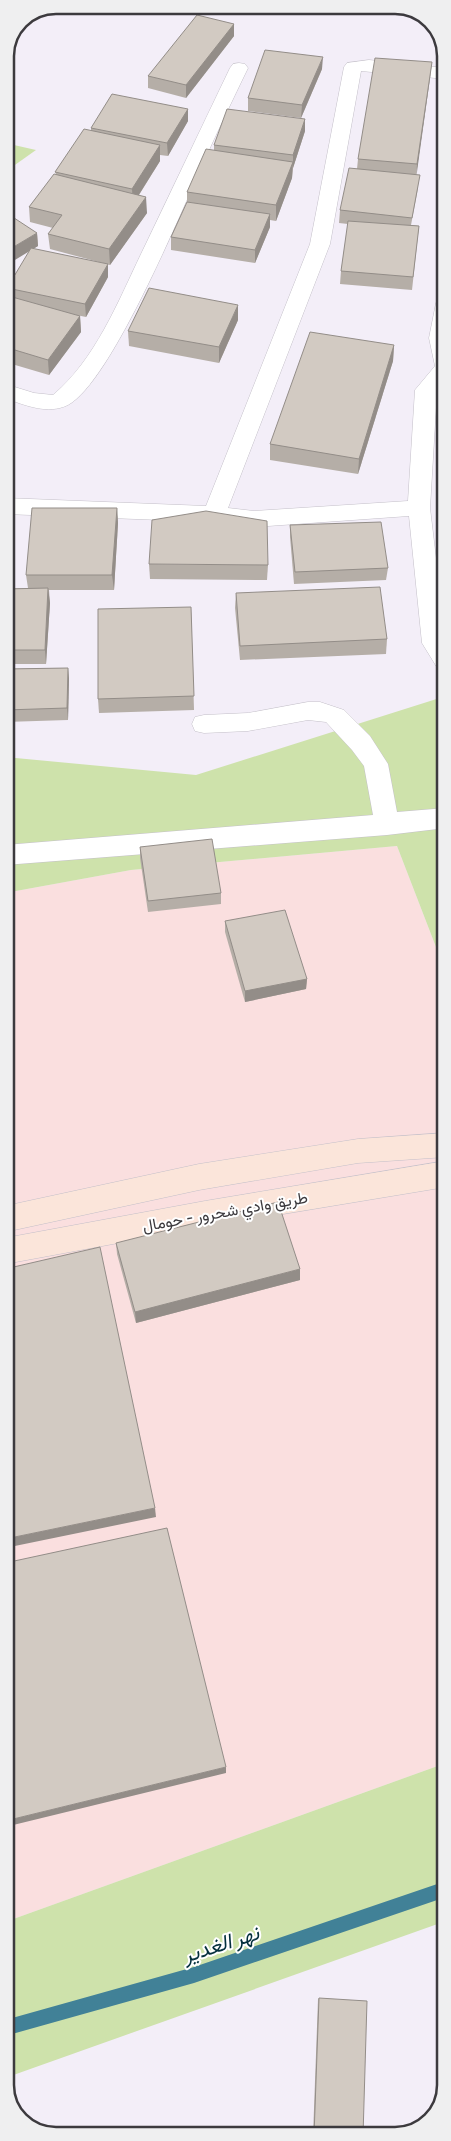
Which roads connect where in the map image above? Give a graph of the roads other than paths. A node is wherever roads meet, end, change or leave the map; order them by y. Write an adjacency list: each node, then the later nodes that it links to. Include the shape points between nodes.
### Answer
1 (239, 68): 4 (street, via 130,297 87,372 71,394 61,400 33,400)
2 (437, 73): 7 (street, via 369,65 353,67 320,244)
3 (437, 377): 6 (street, via 426,390)
4 (14, 394)
5 (14, 506): 7 (street)
6 (419, 508): 7 (street, via 254,519); 8 (street)
7 (214, 514)
8 (437, 648)
9 (204, 724): 11 (street, via 248,722 308,711 335,716 376,764)
10 (437, 819): 11 (street)
11 (387, 825): 12 (street)
12 (14, 854)
13 (437, 1146): 15 (main road, via 358,1151)
14 (437, 1175): 16 (main road, طريق وادي شحرور - حومال)
15 (199, 1177): 16 (main road); 17 (main road)
16 (205, 1214): 18 (main road, طريق وادي شحرور - حومال)
17 (14, 1217)
18 (14, 1249)

